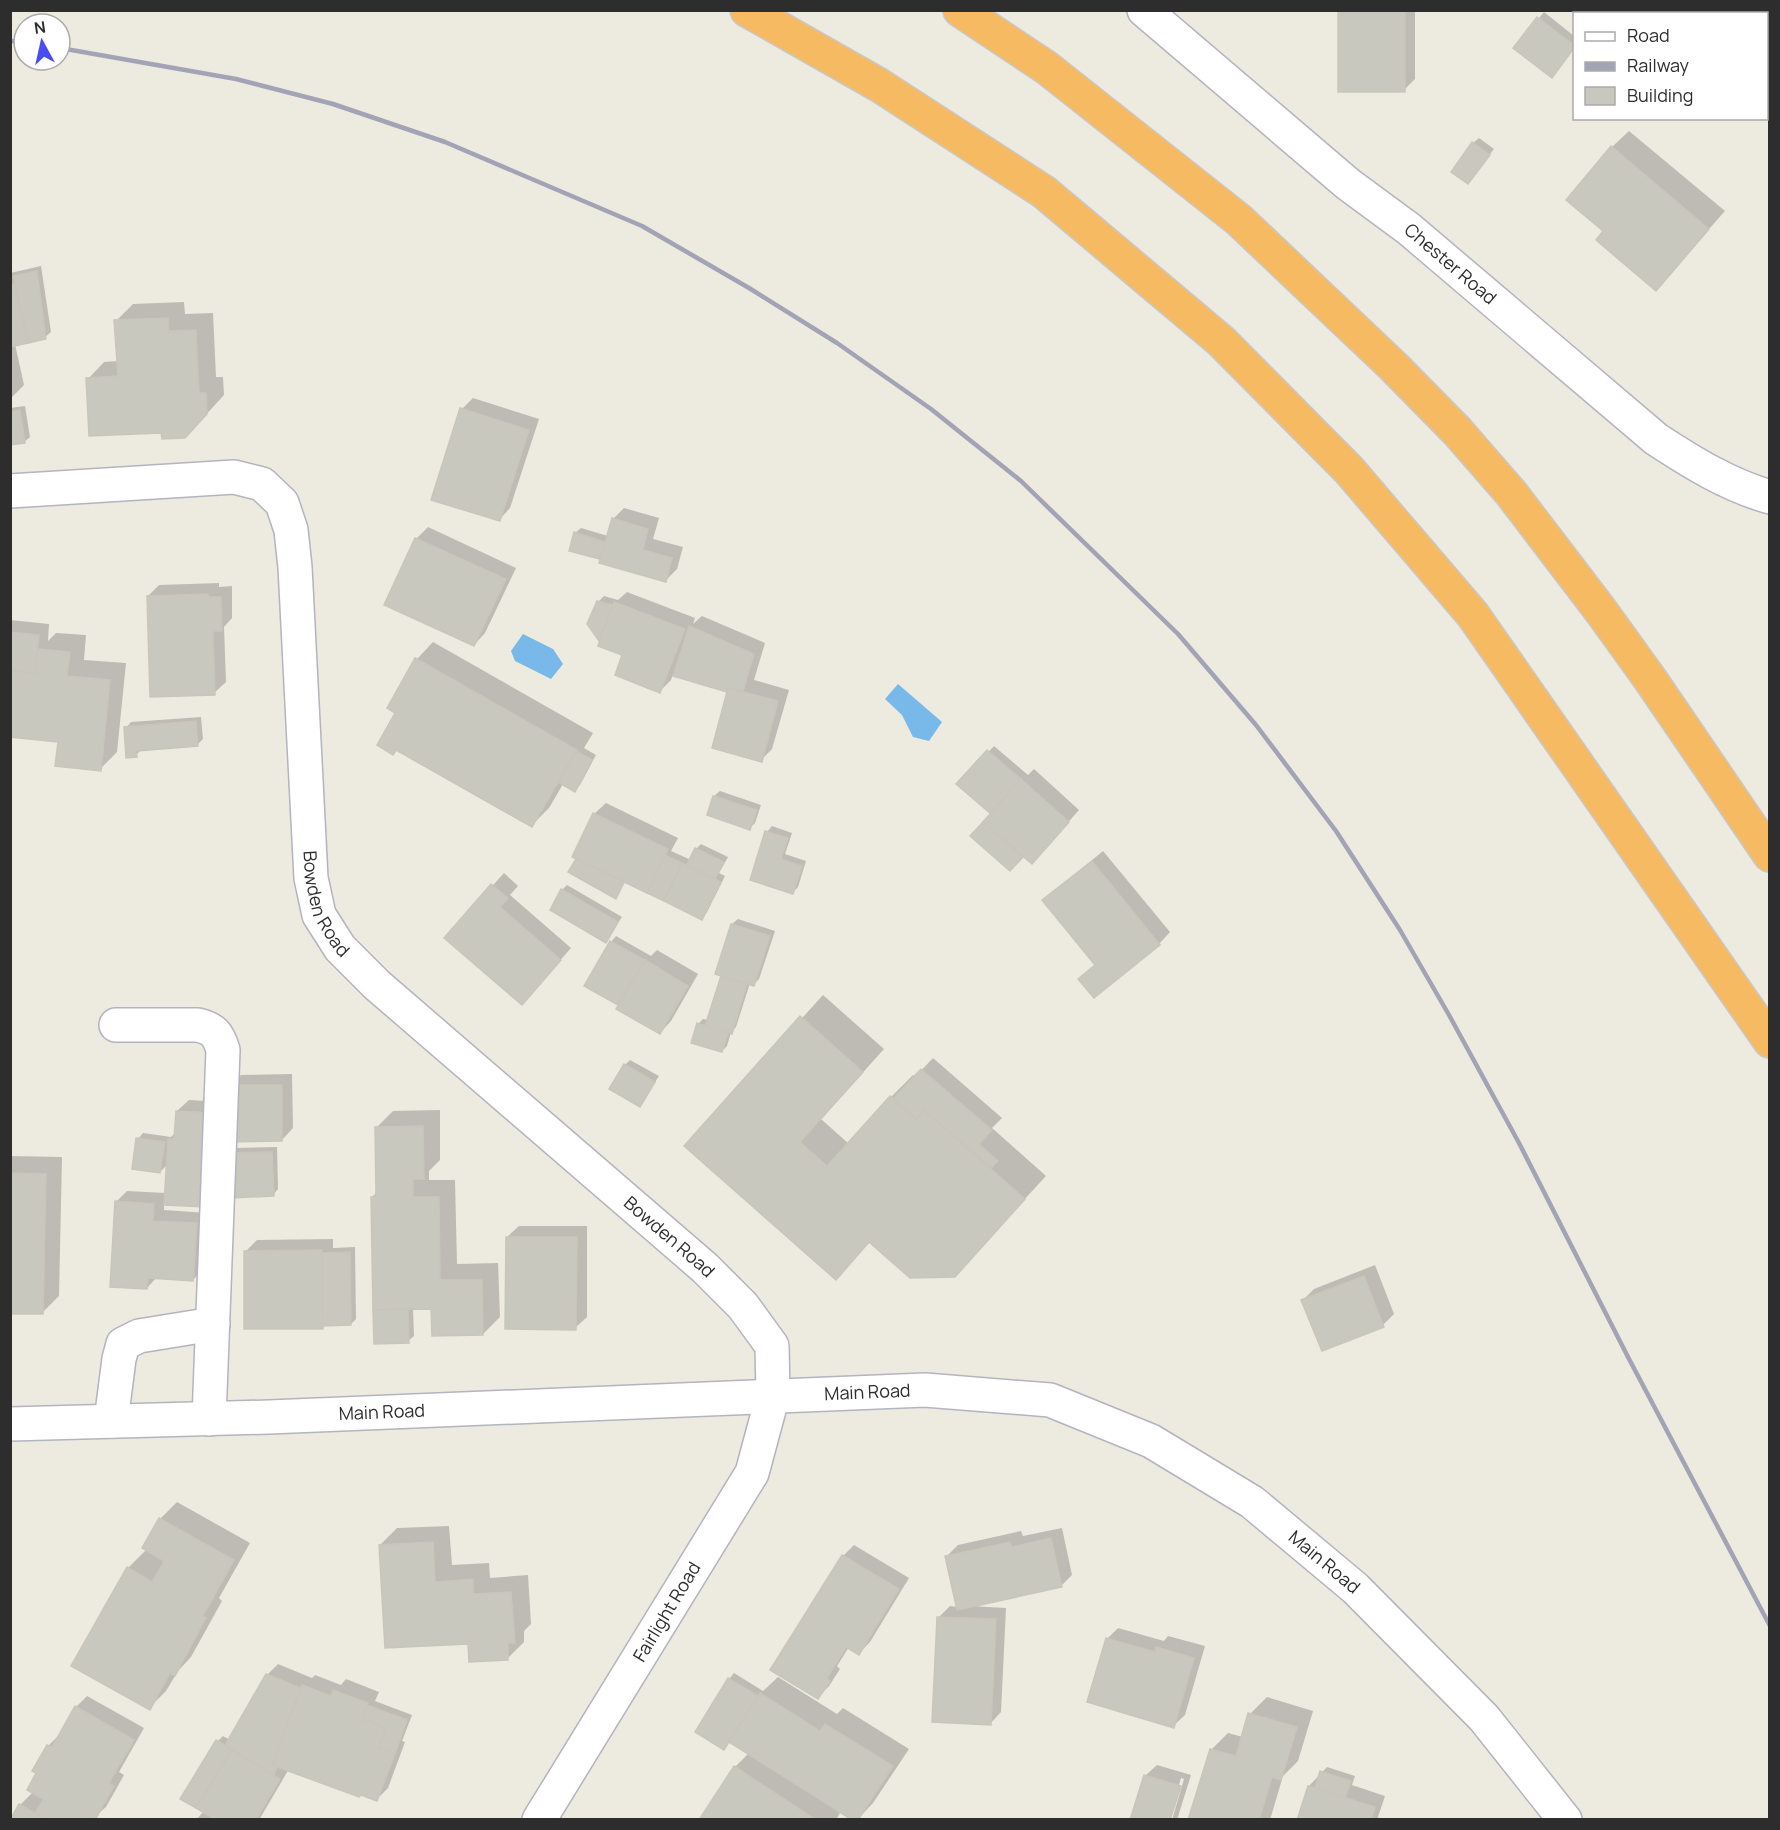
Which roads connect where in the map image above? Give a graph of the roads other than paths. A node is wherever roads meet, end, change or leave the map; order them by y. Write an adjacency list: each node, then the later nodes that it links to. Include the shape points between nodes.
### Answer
1 (747, 10): 8 (highway, via 879,85 1044,192 1221,341 1349,471 1473,615)
2 (960, 10): 6 (highway, via 1047,68 1239,220 1457,431 1511,493 1601,611)
3 (1148, 12): 5 (street, Chester Road, via 1656,439 1697,466)
4 (10, 491): 10 (street, Bowden Road, via 234,477 262,484 282,502 291,530 295,567 311,878 319,915 340,948 377,985 705,1268 743,1306 772,1346)
5 (1770, 497)
6 (1770, 855)
7 (116, 1025): 9 (street, via 211,1028 224,1050)
8 (1770, 1041)
9 (213, 1324): 11 (street); 12 (street, via 139,1336 123,1344)
10 (773, 1395): 11 (street, Main Road); 14 (street, Fairlight Road, via 752,1473); 15 (street, Main Road, via 925,1390 1050,1400 1151,1441 1252,1502 1355,1588 1484,1718)
11 (209, 1419): 12 (street, Main Road)
12 (111, 1421): 13 (street, Main Road)
13 (10, 1424)
14 (539, 1820)
15 (1565, 1820)

